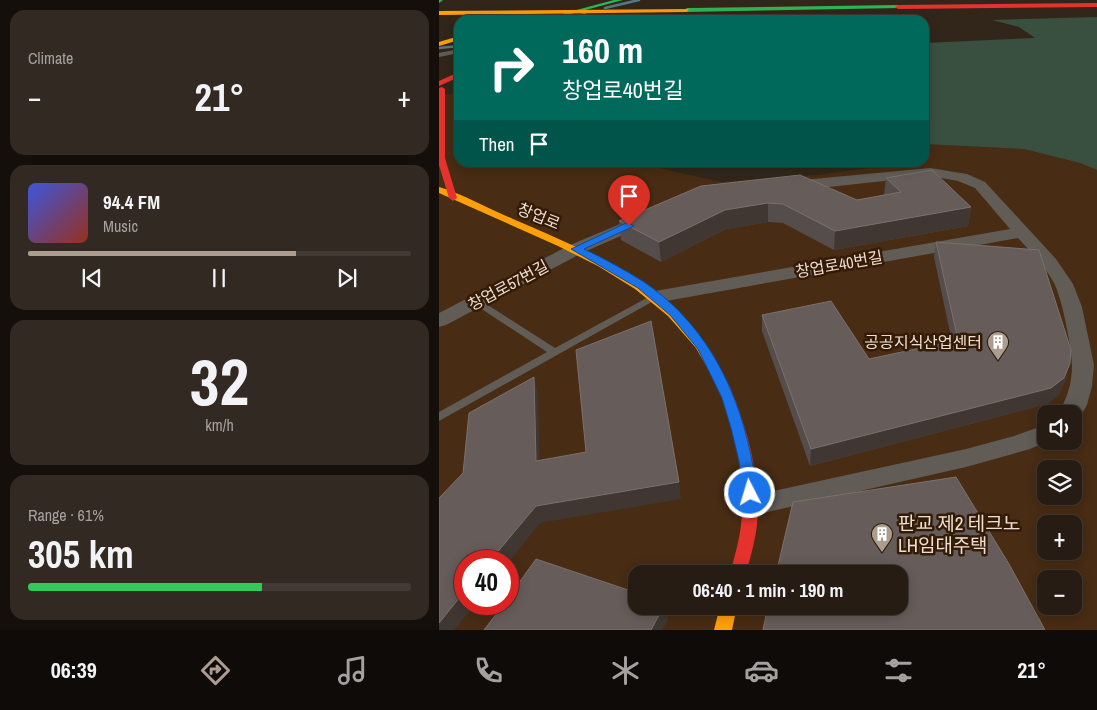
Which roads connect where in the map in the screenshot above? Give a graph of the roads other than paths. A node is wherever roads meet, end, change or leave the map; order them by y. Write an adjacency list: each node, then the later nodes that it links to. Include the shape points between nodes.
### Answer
1 (620, 0): 6 (main road)
2 (1097, 5): 3 (main road)
3 (981, 10): 4 (main road); 5 (main road); 7 (main road, via 668,2); 8 (main road); 9 (main road)
4 (1097, 12)
5 (439, 13)
6 (562, 15)
7 (608, 15)
8 (786, 15)
9 (891, 15)
10 (454, 21): 11 (main road)
11 (439, 22)
12 (454, 52): 13 (lane)
13 (439, 55)
14 (454, 77): 16 (main road)
15 (454, 83): 16 (main road)
16 (440, 87): 17 (main road)
17 (440, 108): 20 (main road, via 441,158)
18 (773, 188): 22 (street, via 908,173 945,173 967,178 980,186)
19 (439, 192): 20 (main road, 창업로)
20 (453, 198): 23 (main road, 창업로)
21 (656, 214): 23 (street)
22 (1022, 232): 24 (street, 창업로40번길); 28 (street, via 1055,269 1072,308 1083,373)
23 (576, 249): 24 (main road, 창업로, via 627,276); 25 (street, 창업로57번길)
24 (655, 297): 27 (lane); 31 (main road, 창업로, via 704,347 728,398 746,461)
25 (477, 302): 26 (street, 창업로57번길); 27 (lane)
26 (439, 321)
27 (554, 352): 29 (lane)
28 (1074, 405)
29 (439, 417)
30 (1037, 436): 31 (street, via 966,458)
31 (750, 506): 32 (main road, 창업로)
32 (740, 565)
33 (727, 615): 34 (main road)
34 (723, 630)

